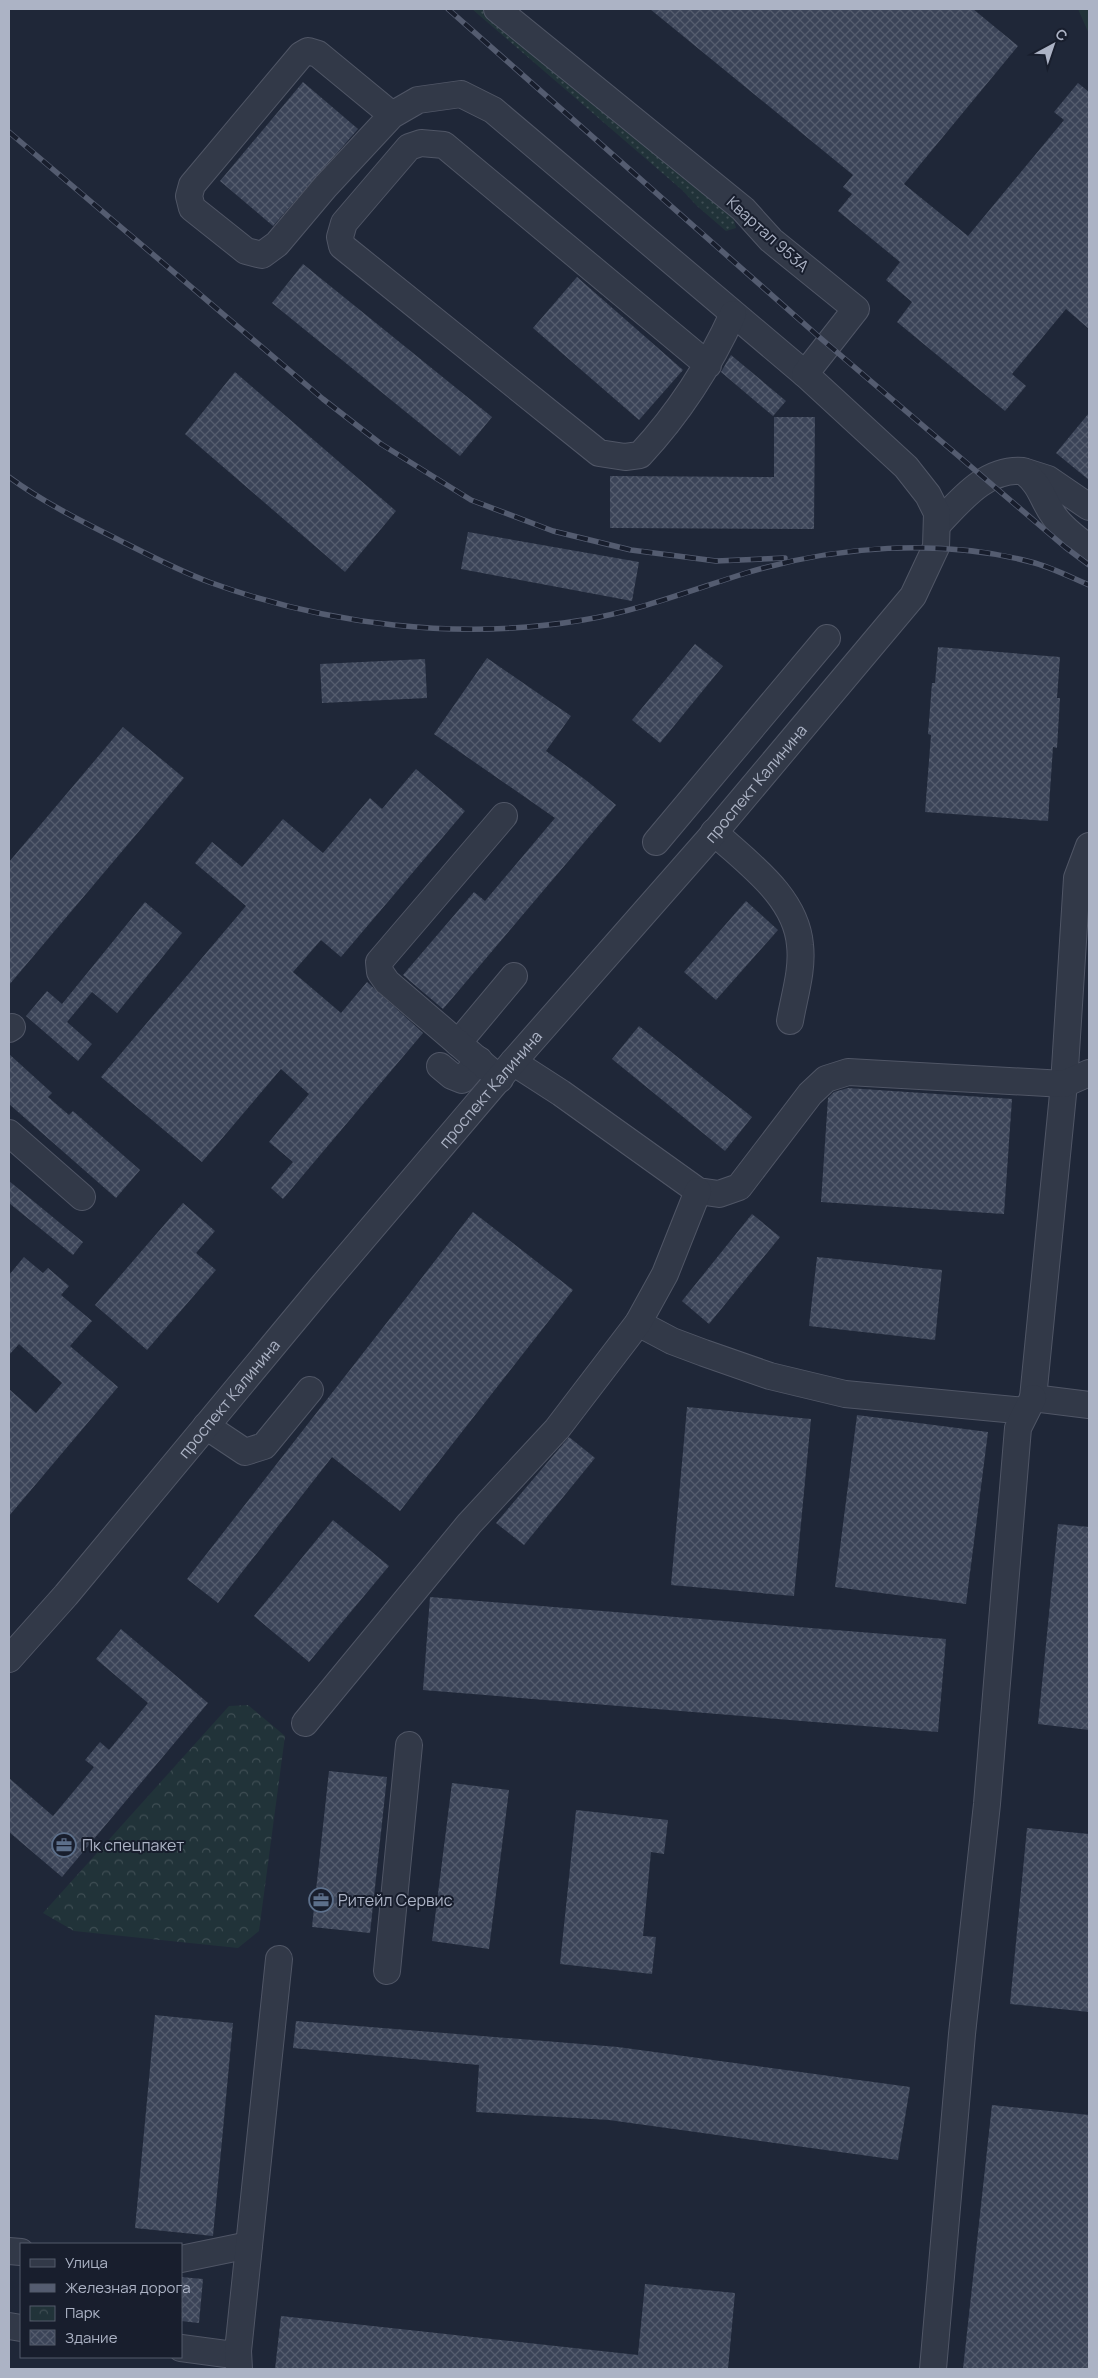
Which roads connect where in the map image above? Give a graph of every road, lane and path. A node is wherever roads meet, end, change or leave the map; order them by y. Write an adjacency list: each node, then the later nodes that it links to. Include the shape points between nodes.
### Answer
1 (497, 9): 5 (street, Квартал 953А, via 743,209 771,240 856,309)
2 (392, 115): 2 (street, via 277,244 262,255 246,251 192,208 189,196 192,185 301,55 308,52 318,54); 3 (street, via 418,100 461,94 493,110)
3 (732, 314): 4 (street); 5 (street)
4 (708, 365): 4 (street, via 669,424 640,455 625,457 599,453 342,246 340,236 344,223 409,147 421,143 444,145)
5 (806, 374): 8 (street, via 910,472 925,490)
6 (1022, 471): 7 (street, via 1048,479); 8 (street, via 1005,471 986,479 962,499); 9 (street, via 1040,488 1055,517 1072,536)
7 (1089, 507)
8 (935, 514): 12 (street, проспект Калинина, via 936,547 913,596)
9 (1089, 548)
10 (827, 638): 13 (street)
11 (504, 816): 18 (street, via 379,962 380,972 387,982)
12 (714, 832): 17 (street, via 767,882 783,900 795,922 800,945 799,969); 21 (street, проспект Калинина)
13 (656, 842)
14 (1089, 846): 15 (street, via 1076,878)
15 (1080, 961): 23 (street)
16 (514, 976): 18 (street)
17 (790, 1021)
18 (458, 1043): 19 (street)
19 (479, 1060): 20 (street, via 462,1080); 21 (street)
20 (440, 1066)
21 (507, 1071): 25 (street, via 562,1094); 31 (street, проспект Калинина)
22 (1089, 1073): 23 (street)
23 (1064, 1084): 25 (street, via 848,1072 826,1079 810,1094 739,1187 719,1194); 29 (street)
24 (9, 1133): 26 (street)
25 (698, 1191): 27 (street, via 665,1274)
26 (82, 1198)
27 (638, 1322): 29 (street, via 672,1341 770,1376 845,1394); 33 (street, via 557,1429 468,1524)
28 (310, 1390): 31 (street, via 264,1446 245,1452)
29 (1029, 1404): 30 (street); 41 (street, via 1018,1428 987,1804 962,2034)
30 (1089, 1405)
31 (206, 1426): 32 (street, проспект Калинина)
32 (9, 1659)
33 (305, 1723)
34 (409, 1745): 36 (street)
35 (279, 1960): 37 (street)
36 (387, 1971)
37 (249, 2245): 38 (street); 40 (street)
38 (182, 2259)
39 (182, 2348): 40 (street, via 226,2354)
40 (239, 2360)
41 (933, 2369)

